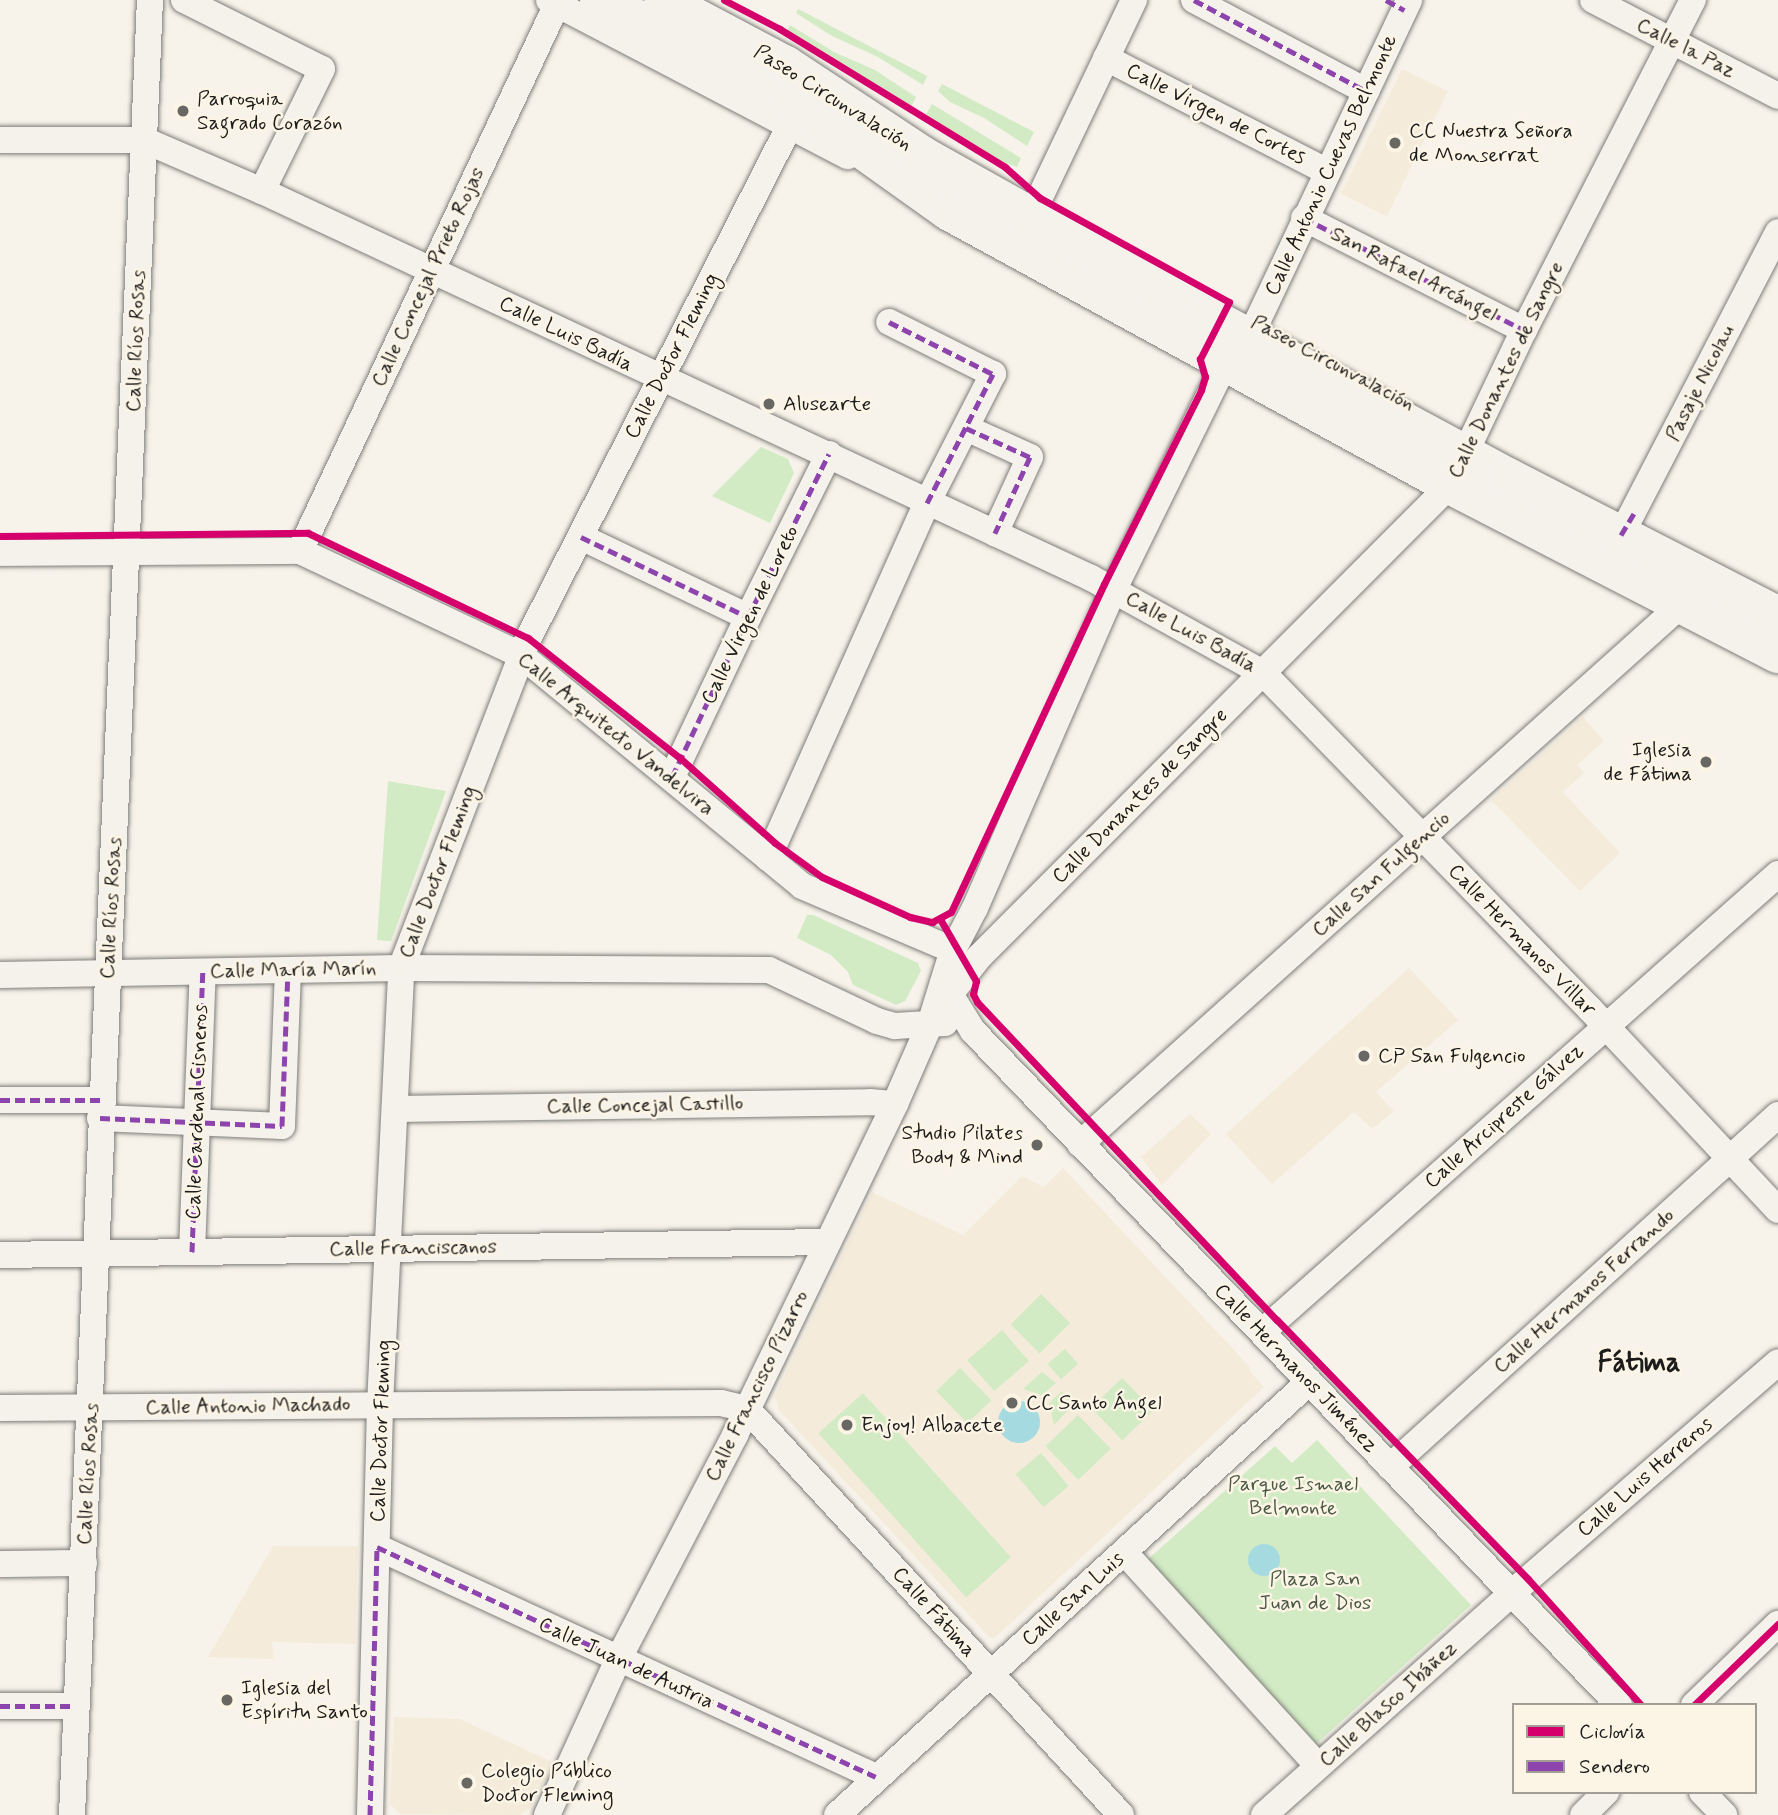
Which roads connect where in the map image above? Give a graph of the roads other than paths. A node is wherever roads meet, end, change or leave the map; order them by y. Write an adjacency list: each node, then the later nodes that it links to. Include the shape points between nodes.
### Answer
1 (150, 0): 16 (street, Calle Ríos Rosas)
2 (184, 0): 19 (street, via 322,69)
3 (599, 0): 20 (main road, Paseo Circunvalación, via 794,101)
4 (663, 0): 21 (main road, Paseo Circunvalación, via 786,65 922,155)
5 (1134, 0): 12 (street)
6 (1194, 0): 13 (street)
7 (1593, 0): 11 (street, Calle la Paz)
8 (1693, 0): 11 (street, Calle Donantes de Sangre)
9 (553, 2): 15 (street, Paseo Circunvalación); 24 (street, Calle Concejal Prieto Rojas)
10 (1400, 3): 13 (street, Calle Antonio Cuevas Belmonte)
11 (1670, 41): 14 (street, Calle la Paz); 26 (street, Calle Donantes de Sangre)
12 (1106, 58): 18 (street, Calle Virgen de Cortes); 21 (street)
13 (1366, 91): 18 (street, Calle Antonio Cuevas Belmonte)
14 (1778, 96)
15 (789, 127): 20 (street, Paseo Circunvalación); 28 (street, Calle Doctor Fleming)
16 (144, 140): 17 (street, Calle Luis Badía); 19 (street, Calle Luis Badía); 37 (street, Calle Ríos Rosas)
17 (0, 141)
18 (1326, 171): 22 (street, Calle Antonio Cuevas Belmonte)
19 (262, 191): 24 (street, Calle Luis Badía)
20 (948, 211): 27 (main road, Paseo Circunvalación)
21 (1030, 218): 27 (main road, Paseo Circunvalación)
22 (1304, 219): 26 (street, San Rafael Arcángel); 27 (street, Calle Antonio Cuevas Belmonte)
23 (1778, 232): 33 (street, Pasaje Nicolau)
24 (431, 269): 28 (street, Calle Luis Badía); 36 (street, Calle Concejal Prieto Rojas)
25 (890, 322): 29 (street, via 993,374)
26 (1524, 330): 31 (street, Calle Donantes de Sangre)
27 (1238, 350): 31 (main road, Paseo Circunvalación); 39 (street, Calle Francisco Pizarro)
28 (661, 379): 30 (street, Calle Luis Badía); 35 (street, Calle Doctor Fleming)
29 (966, 428): 32 (street); 34 (street, via 1030,457)
30 (829, 454): 32 (street, Calle Luis Badía); 42 (street, Calle Virgen de Loreto)
31 (1457, 468): 33 (main road, Paseo Circunvalación); 40 (main road, Paseo Circunvalación); 45 (street, Calle Donantes de Sangre)
32 (928, 503): 34 (street, Calle Luis Badía); 48 (street)
33 (1627, 524): 41 (main road, Paseo Circunvalación)
34 (995, 533): 39 (street, Calle Luis Badía)
35 (581, 537): 42 (street); 44 (street, Calle Doctor Fleming)
36 (300, 551): 37 (street, Calle Arquitecto Vandelvira); 44 (street, Calle Arquitecto Vandelvira)
37 (128, 552): 38 (street, Calle Arquitecto Vandelvira); 57 (street, Calle Ríos Rosas)
38 (0, 554)
39 (1114, 589): 45 (street, Calle Luis Badía); 50 (street, Calle Francisco Pizarro)
40 (1682, 604): 43 (main road, Paseo Circunvalación); 47 (street, Calle San Fulgencio)
41 (1778, 616)
42 (747, 617): 46 (street, Calle Virgen de Loreto)
43 (1778, 654)
44 (521, 655): 46 (street, Calle Arquitecto Vandelvira); 54 (street, Calle Doctor Fleming)
45 (1263, 673): 47 (street, Calle Hermanos Villar); 51 (street, Calle Donantes de Sangre)
46 (672, 777): 48 (street, Calle Arquitecto Vandelvira)
47 (1422, 837): 61 (street, Calle Hermanos Villar); 69 (street, Calle San Fulgencio)
48 (768, 858): 52 (street, Calle Arquitecto Vandelvira, via 802,886)
49 (1778, 874): 61 (street, Calle Arcipreste Gálvez)
50 (975, 908): 51 (street, via 988,923); 53 (street, Calle Francisco Pizarro)
51 (1008, 929): 59 (street, Calle Donantes de Sangre)
52 (923, 940): 53 (street); 59 (street, Calle Hermanos Jiménez)
53 (953, 950): 59 (street, Calle Francisco Pizarro)
54 (401, 968): 55 (street, Calle María Marín); 60 (street, Calle María Marín, via 769,970 877,1021 895,1026); 66 (street, Calle Doctor Fleming)
55 (288, 970): 56 (street, Calle María Marín); 68 (street, via 282,1126)
56 (203, 972): 57 (street, Calle María Marín); 68 (street, Calle Cardenal Cisneros)
57 (107, 973): 58 (street, Calle María Marín); 65 (street, Calle Ríos Rosas)
58 (0, 975)
59 (946, 989): 60 (street, Calle Francisco Pizarro); 62 (street, Calle Hermanos Jiménez)
60 (930, 1024): 62 (street, via 949,1023); 64 (street, Calle Francisco Pizarro)
61 (1605, 1025): 70 (street, Calle Hermanos Villar); 77 (street, Calle Arcipreste Gálvez)
62 (973, 1031): 69 (street, Calle Hermanos Jiménez)
63 (0, 1100): 65 (street)
64 (895, 1104): 66 (street, Calle Concejal Castillo); 72 (street, Calle Francisco Pizarro)
65 (100, 1109): 68 (street); 75 (street, Calle Ríos Rosas)
66 (395, 1110): 73 (street, Calle Doctor Fleming)
67 (1778, 1115): 70 (street, Calle Hermanos Ferrando)
68 (197, 1123): 74 (street, Calle Cardenal Cisneros)
69 (1080, 1144): 77 (street, Calle Hermanos Jiménez)
70 (1730, 1159): 71 (street, Calle Hermanos Villar); 84 (street, Calle Hermanos Ferrando)
71 (1778, 1210)
72 (827, 1242): 73 (street, Calle Franciscanos); 83 (street, Calle Francisco Pizarro)
73 (388, 1249): 74 (street, Calle Franciscanos); 80 (street, Calle Doctor Fleming)
74 (192, 1252): 75 (street, Calle Franciscanos)
75 (96, 1254): 76 (street, Calle Franciscanos); 81 (street, Calle Ríos Rosas)
76 (0, 1255)
77 (1262, 1332): 79 (street, Calle Hermanos Jiménez)
78 (1778, 1362): 89 (street, Calle Luis Herreros)
79 (1309, 1382): 84 (street, Calle Hermanos Jiménez); 86 (street, Calle San Luis)
80 (380, 1405): 81 (street, Calle Antonio Machado); 83 (street, Calle Antonio Machado, via 721,1404); 85 (street, Calle Doctor Fleming)
81 (91, 1407): 82 (street, Calle Antonio Machado); 87 (street, Calle Ríos Rosas)
82 (0, 1408)
83 (747, 1409): 91 (street, Calle Francisco Pizarro); 92 (street, Calle Fátima)
84 (1390, 1467): 89 (street, Calle Hermanos Jiménez)
85 (377, 1547): 91 (street, Calle Juan de Austria); 102 (street, Calle Doctor Fleming)
86 (1125, 1553): 92 (street, Calle San Luis); 97 (street)
87 (84, 1563): 88 (street); 96 (street, Calle Ríos Rosas)
88 (0, 1564)
89 (1513, 1593): 93 (street, Calle Hermanos Jiménez); 97 (street, Calle Blasco Ibáñez)
90 (1778, 1624): 94 (street)
91 (618, 1660): 98 (street, Calle Juan de Austria); 103 (street, Calle Francisco Pizarro)
92 (990, 1674): 98 (street, Calle San Luis); 105 (street, Calle Fátima)
93 (1617, 1703)
94 (1696, 1703)
95 (0, 1706): 96 (street)
96 (75, 1706): 101 (street, Calle Ríos Rosas)
97 (1318, 1766): 106 (street, Calle Blasco Ibáñez)
98 (876, 1777): 104 (street, Calle San Luis)
99 (1604, 1794): 107 (street)
100 (1704, 1794): 108 (street)
101 (72, 1815)
102 (370, 1815)
103 (547, 1815)
104 (837, 1815)
105 (1121, 1815)
106 (1264, 1815)
107 (1583, 1815)
108 (1724, 1815)

